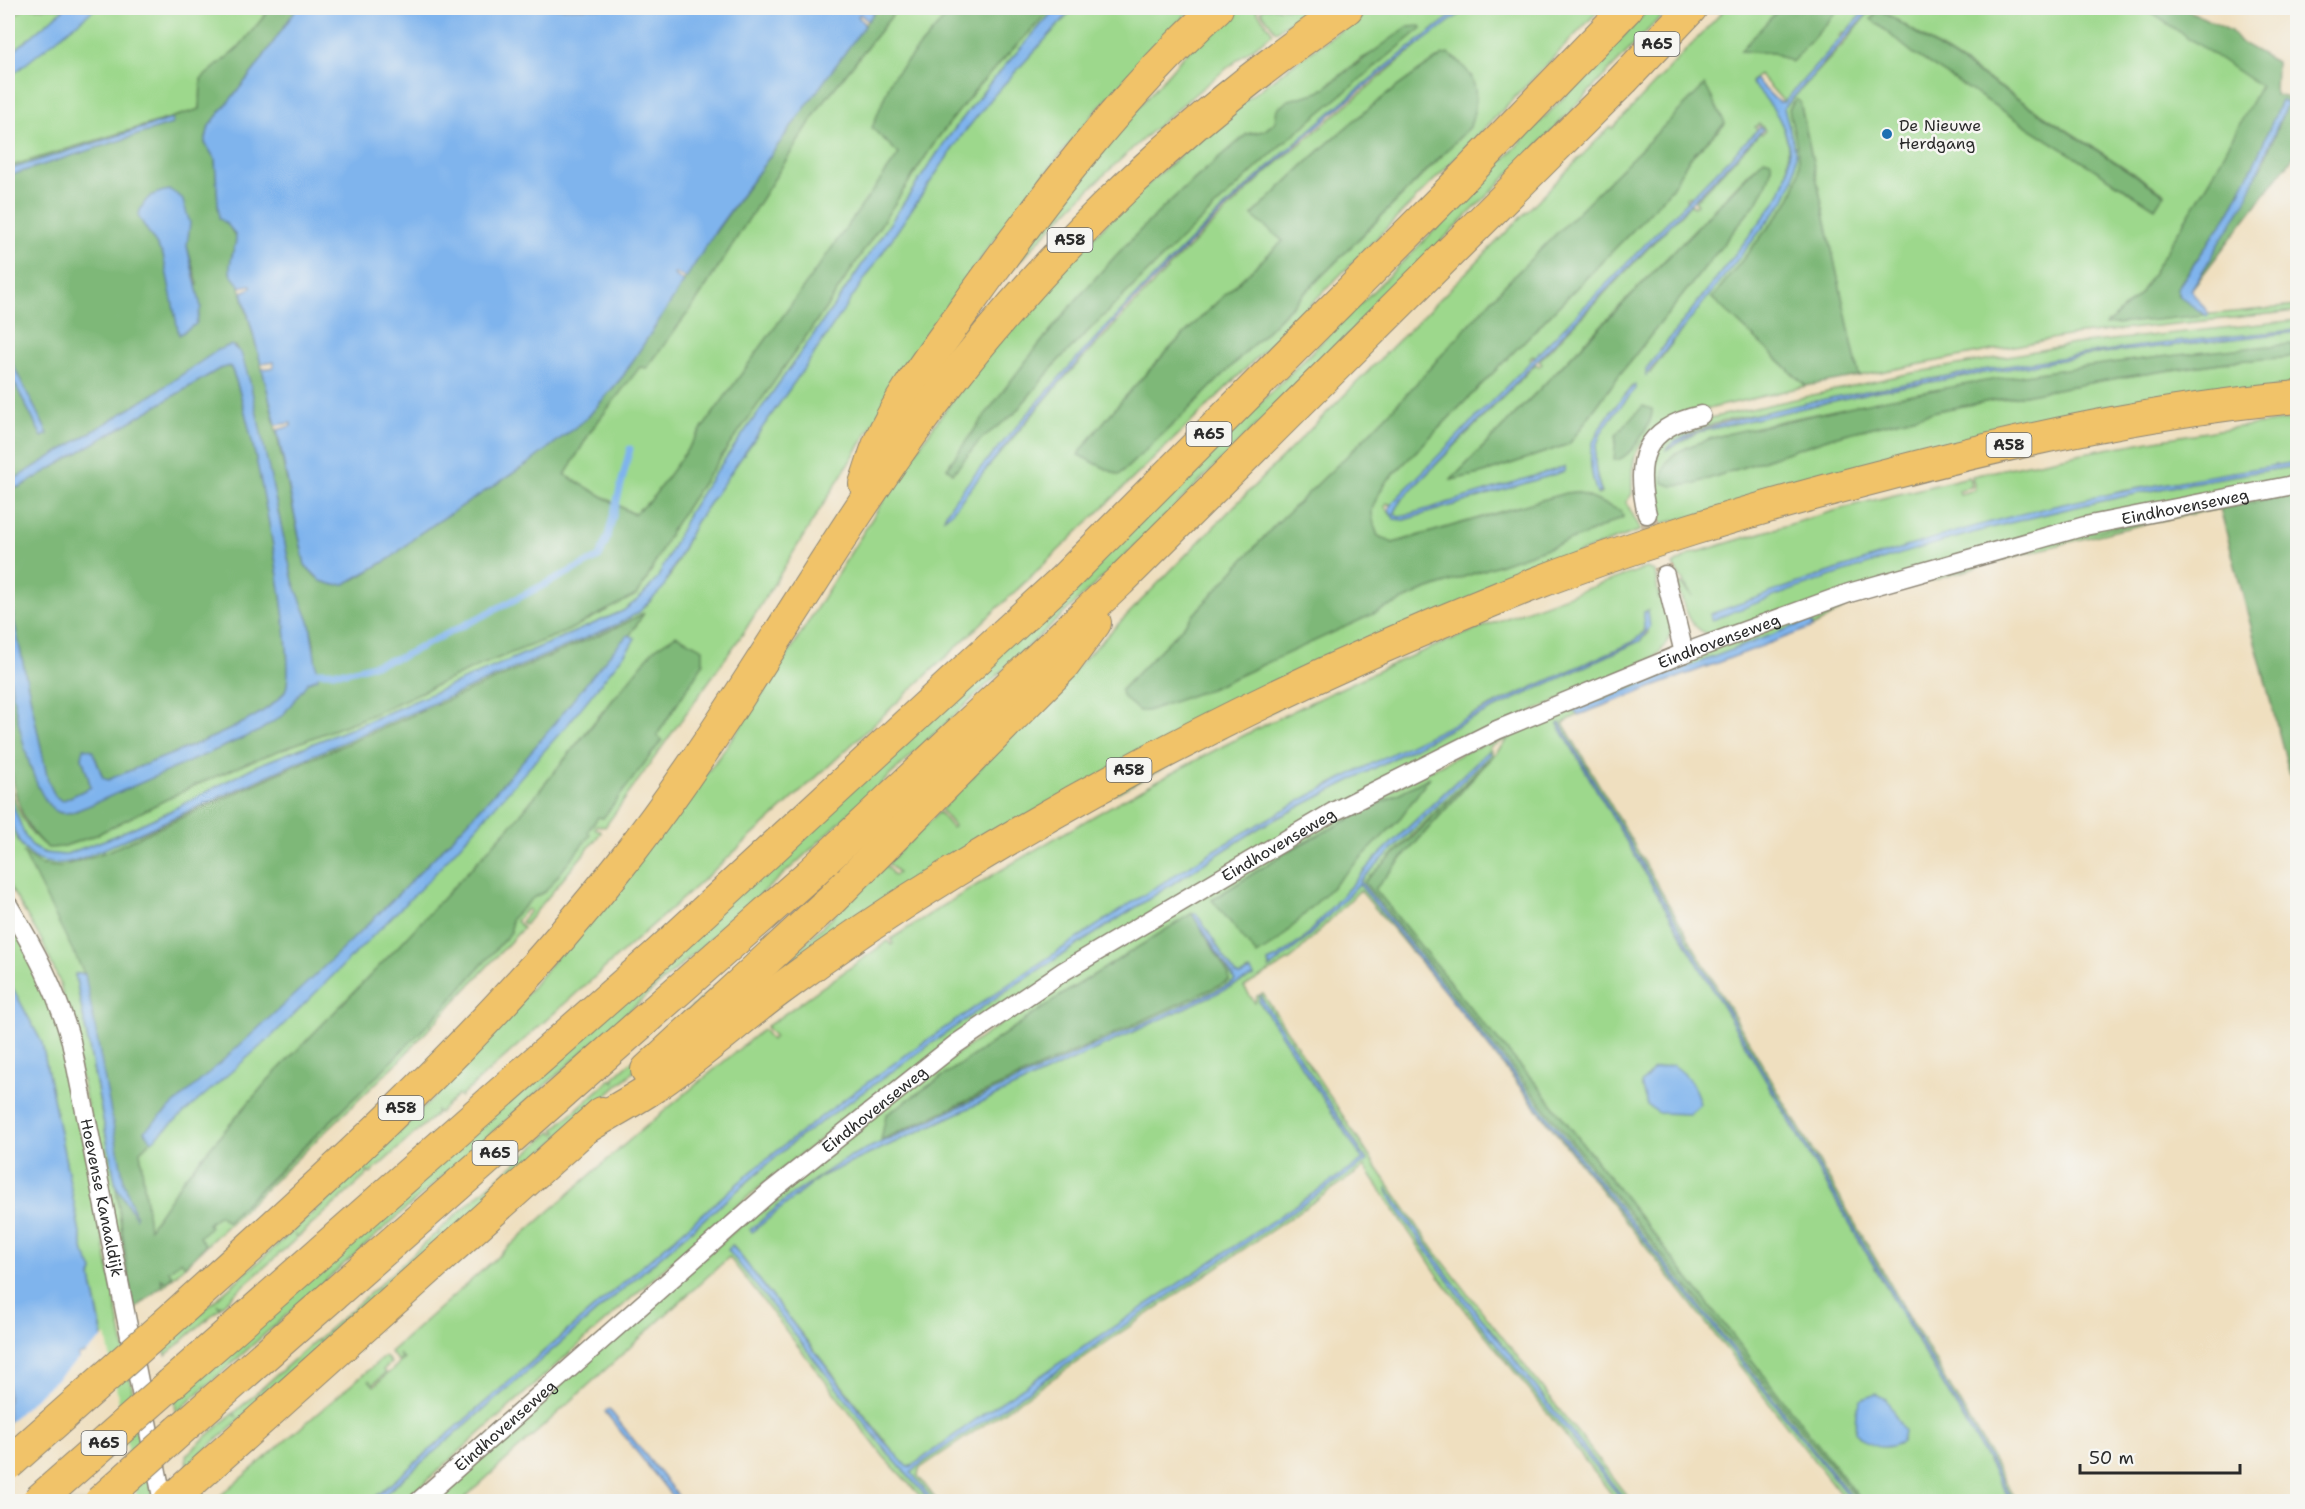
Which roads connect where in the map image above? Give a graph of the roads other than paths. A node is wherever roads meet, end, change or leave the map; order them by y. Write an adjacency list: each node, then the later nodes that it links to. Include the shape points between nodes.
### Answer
1 (1217, 8): 9 (highway, via 1192,30 1111,120 1001,259 920,374 880,440)
2 (1347, 8): 9 (highway, A58, via 1232,92 1145,166 1071,238 937,399)
3 (1628, 8): 17 (highway, A65, bridge, via 1063,580 657,956)
4 (1691, 8): 11 (highway, A65)
5 (2298, 397): 14 (highway, A58, via 2155,416 1965,454 1787,500 1504,595 1411,634 1203,730 1062,807 936,884 782,988 654,1087)
6 (1701, 415): 8 (street, via 1671,424 1654,437 1642,460 1641,487)
7 (2298, 484): 12 (street, Eindhovenseweg, via 2085,526 1849,593)
8 (1647, 514)
9 (849, 527): 15 (highway, A58, bridge, via 692,771 619,867 511,993 449,1062 342,1165)
10 (1665, 575): 12 (street)
11 (1120, 581): 14 (highway, A58, via 1064,665 832,899); 18 (highway, A65, bridge, via 810,874)
12 (1684, 653): 20 (street, Eindhovenseweg, via 1497,730 1405,775 1243,862 1064,970 956,1044 771,1191)
13 (8, 905): 19 (street, Hoevense Kanaaldijk, via 39,956 60,1002 71,1041)
14 (587, 1127): 16 (highway, A58)
15 (8, 1464)
16 (180, 1492)
17 (37, 1502)
18 (100, 1502)
19 (163, 1502)
20 (418, 1502)

